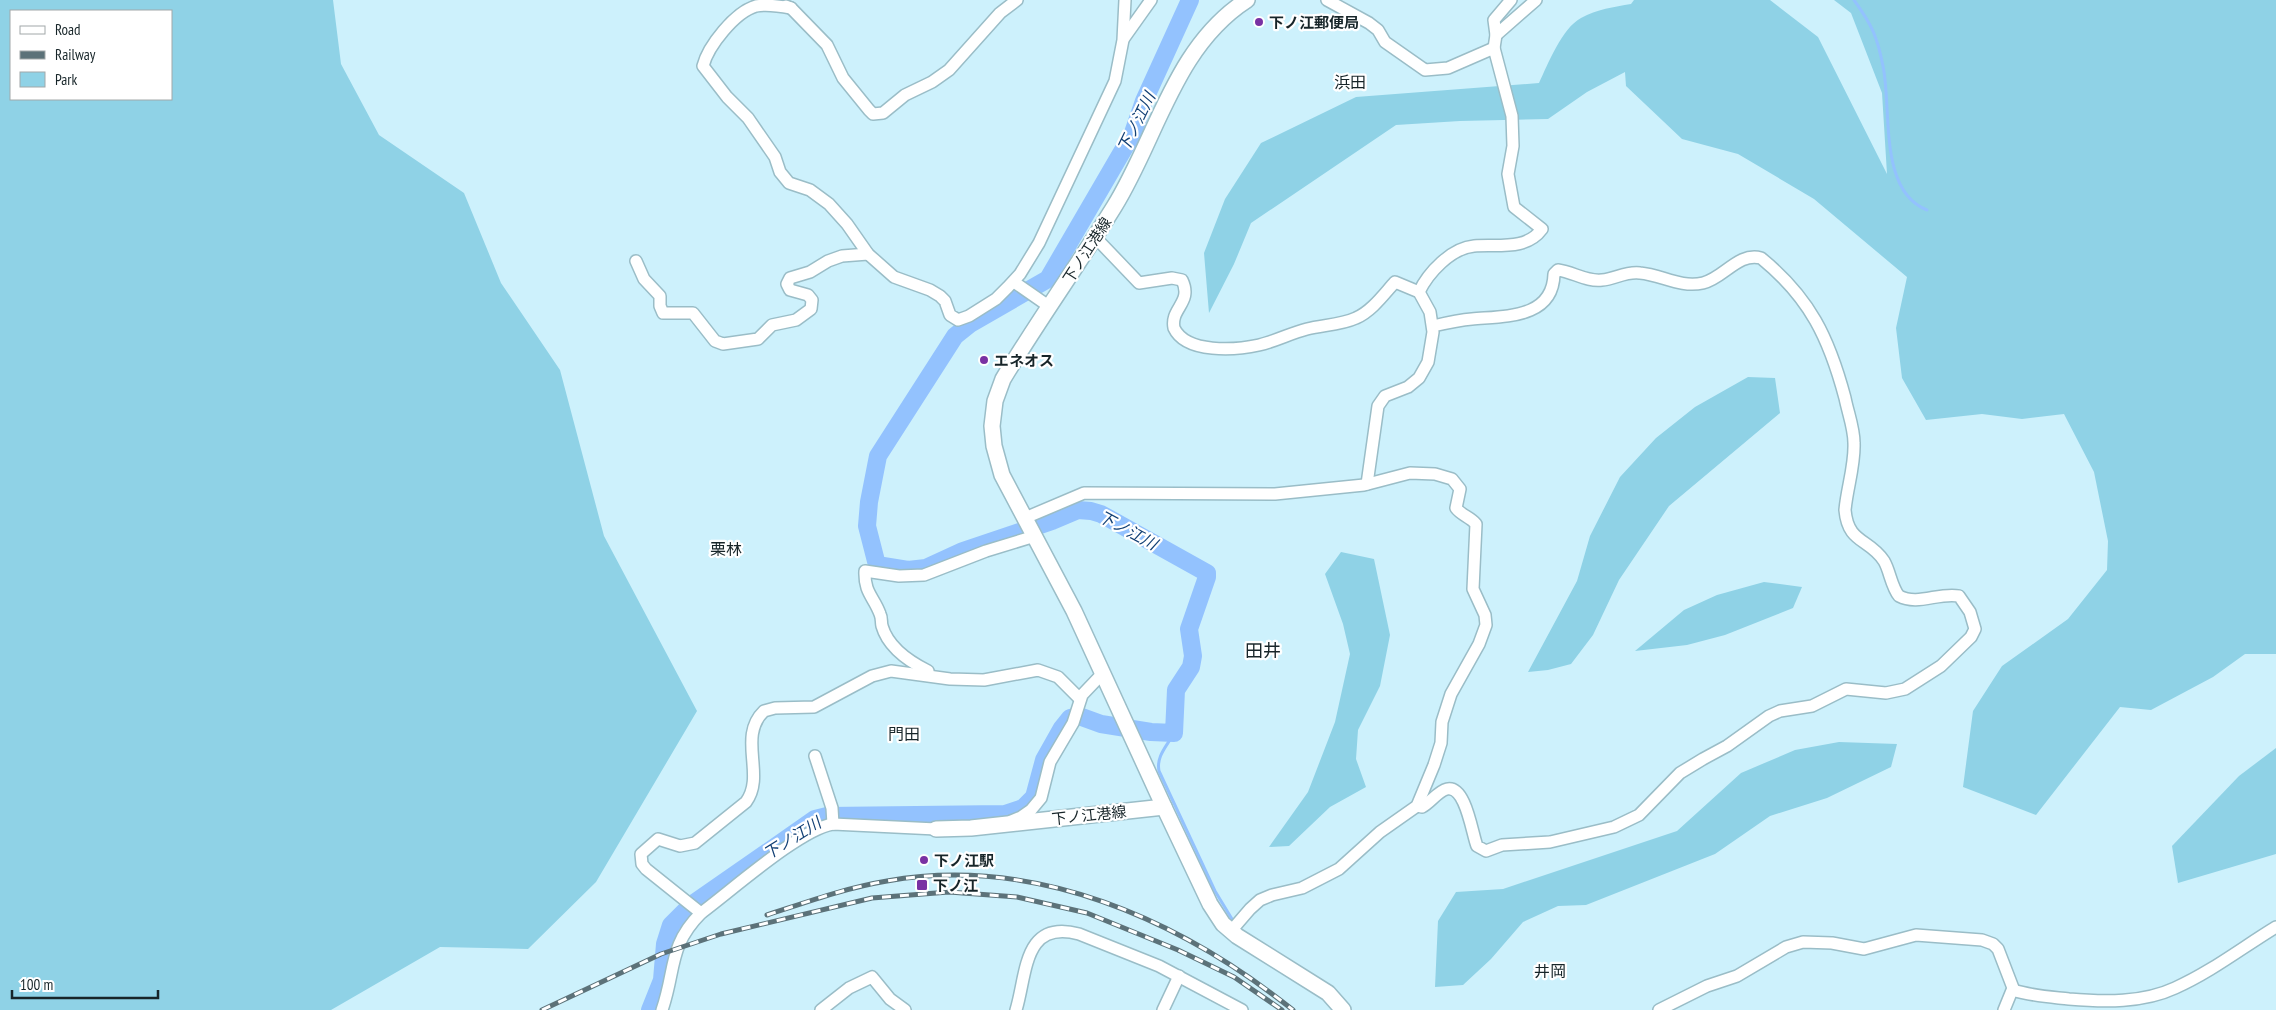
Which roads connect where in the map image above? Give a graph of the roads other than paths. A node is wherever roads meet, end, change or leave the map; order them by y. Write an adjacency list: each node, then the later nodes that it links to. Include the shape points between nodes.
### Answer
1 (778, 0): 9 (street)
2 (1017, 0): 9 (street, via 1000,13 949,70 878,114 873,114 865,106 843,78 827,45)
3 (1125, 0): 11 (street)
4 (1151, 0): 11 (street)
5 (1247, 0): 13 (main road, 下ノ江港線, via 1219,22 1192,54 1134,172)
6 (1327, 0): 12 (street, via 1369,23 1378,30 1384,42 1425,70 1448,68)
7 (1511, 0): 10 (street, via 1494,20)
8 (1536, 0): 10 (street)
9 (791, 8): 14 (street, via 757,6 748,10 714,43 703,66 753,125 788,183 810,190 830,204)
10 (1496, 35): 12 (street)
11 (1123, 40): 16 (street, via 1114,85)
12 (1494, 48): 17 (street, via 1512,116 1508,174 1514,207 1542,230 1521,243 1473,246 1458,251 1424,280)
13 (1095, 237): 17 (street, via 1139,283 1172,278 1182,280 1185,299 1174,316 1174,328 1185,340 1203,347 1255,346 1356,318 1373,306 1395,282); 18 (main road, 下ノ江港線)
14 (868, 254): 15 (street, via 842,256 790,278 790,290 808,295 812,300 811,309 796,320 772,325 758,339 723,344 716,341 693,314 663,313 660,296 644,279); 16 (street, via 894,277 940,296 950,315 958,320 996,299)
15 (636, 260)
16 (1016, 283): 18 (street)
17 (1419, 292): 19 (street, via 1430,312)
18 (1044, 303): 21 (main road, 下ノ江港線, via 1003,379 993,415 996,457 1004,480)
19 (1433, 326): 20 (street, via 1428,362 1419,378 1408,387 1385,396 1378,406); 27 (street, via 1521,314 1545,300 1558,270 1601,280 1637,272 1676,284 1692,284 1716,278 1745,258 1761,258 1800,295 1821,329 1840,380 1854,442 1844,510 1851,532 1883,559 1900,596 1913,600 1959,596 1970,612 1975,629 1941,666 1905,689 1886,693 1846,688 1812,706 1780,711 1770,716 1680,773 1639,815 1614,827 1550,842 1502,845 1486,851 1477,846 1458,792 1446,789 1427,804)
20 (1367, 484): 21 (street, via 1275,494 1084,493); 27 (street, via 1410,473 1435,474 1452,479 1460,489 1456,508 1476,524 1473,589 1486,625 1451,694 1442,722 1441,743)
21 (1025, 518): 22 (main road, 下ノ江港線)
22 (1035, 536): 23 (main road); 24 (street, via 924,575 900,576 865,571 867,592 891,642 910,662)
23 (1103, 673): 25 (street); 28 (main road)
24 (938, 677): 25 (street, via 984,680 1038,670 1058,677); 32 (street, via 906,671 885,672 814,707 764,711 751,736 754,773 752,793 746,802 694,843 680,846 658,839 641,854 646,869)
25 (1080, 699): 30 (street, via 1074,718 1050,762 1038,802 1021,817)
26 (815, 756): 29 (street)
27 (1417, 806): 33 (street, via 1380,832 1339,869 1302,888 1265,898 1255,904)
28 (1164, 807): 30 (main road, 下ノ江港線); 33 (main road, via 1218,918)
29 (833, 818): 31 (street); 32 (street)
30 (1001, 824): 31 (main road, 下ノ江港線)
31 (936, 829)
32 (695, 908): 37 (street, via 678,944)
33 (1235, 927): 43 (main road, via 1328,993)
34 (2276, 927): 36 (street, via 2230,958 2174,989 2147,997 2096,1002)
35 (1179, 976): 40 (street, via 1079,934 1053,934 1039,939 1031,950); 41 (street); 42 (street)
36 (2013, 990): 44 (street, via 2005,965 1993,944 1982,940 1916,935 1864,949 1823,942 1794,944 1737,976); 45 (street)
37 (662, 1010)
38 (821, 1010): 39 (street, via 849,988 872,977 890,999)
39 (905, 1010)
40 (1016, 1010)
41 (1163, 1010)
42 (1242, 1010)
43 (1343, 1010)
44 (1659, 1010)
45 (2004, 1010)

